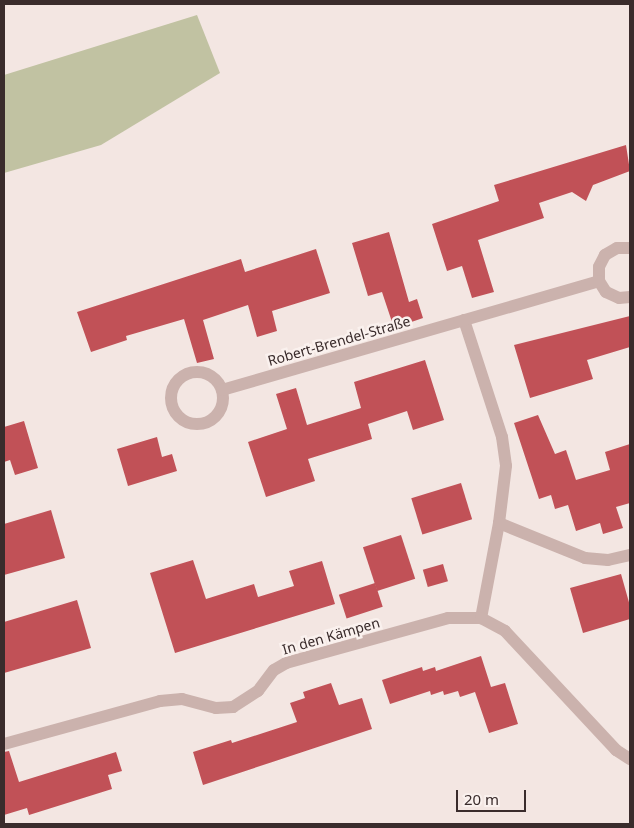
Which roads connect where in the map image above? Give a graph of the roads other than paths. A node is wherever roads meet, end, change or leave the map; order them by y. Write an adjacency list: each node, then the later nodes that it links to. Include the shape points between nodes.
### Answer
1 (630, 248): 2 (street, via 618,248 605,255 599,267)
2 (599, 281): 3 (street, via 606,292 619,298); 4 (street, Robert-Brendel-Straße)
3 (630, 297)
4 (464, 320): 5 (street, Robert-Brendel-Straße); 6 (street, via 502,438 506,466)
5 (222, 390): 5 (street, via 216,379 205,373 192,372 184,375 172,389 172,406 185,422 197,425 209,422 219,414 224,402)
6 (499, 523): 7 (street, via 585,558 608,560); 8 (street)
7 (630, 555)
8 (481, 618): 9 (street, In den Kämpen, via 448,618 286,663 274,670 258,691 233,707 216,708 182,699 160,700); 10 (street, In den Kämpen, via 505,631 597,730)
9 (4, 744)
10 (630, 759)

